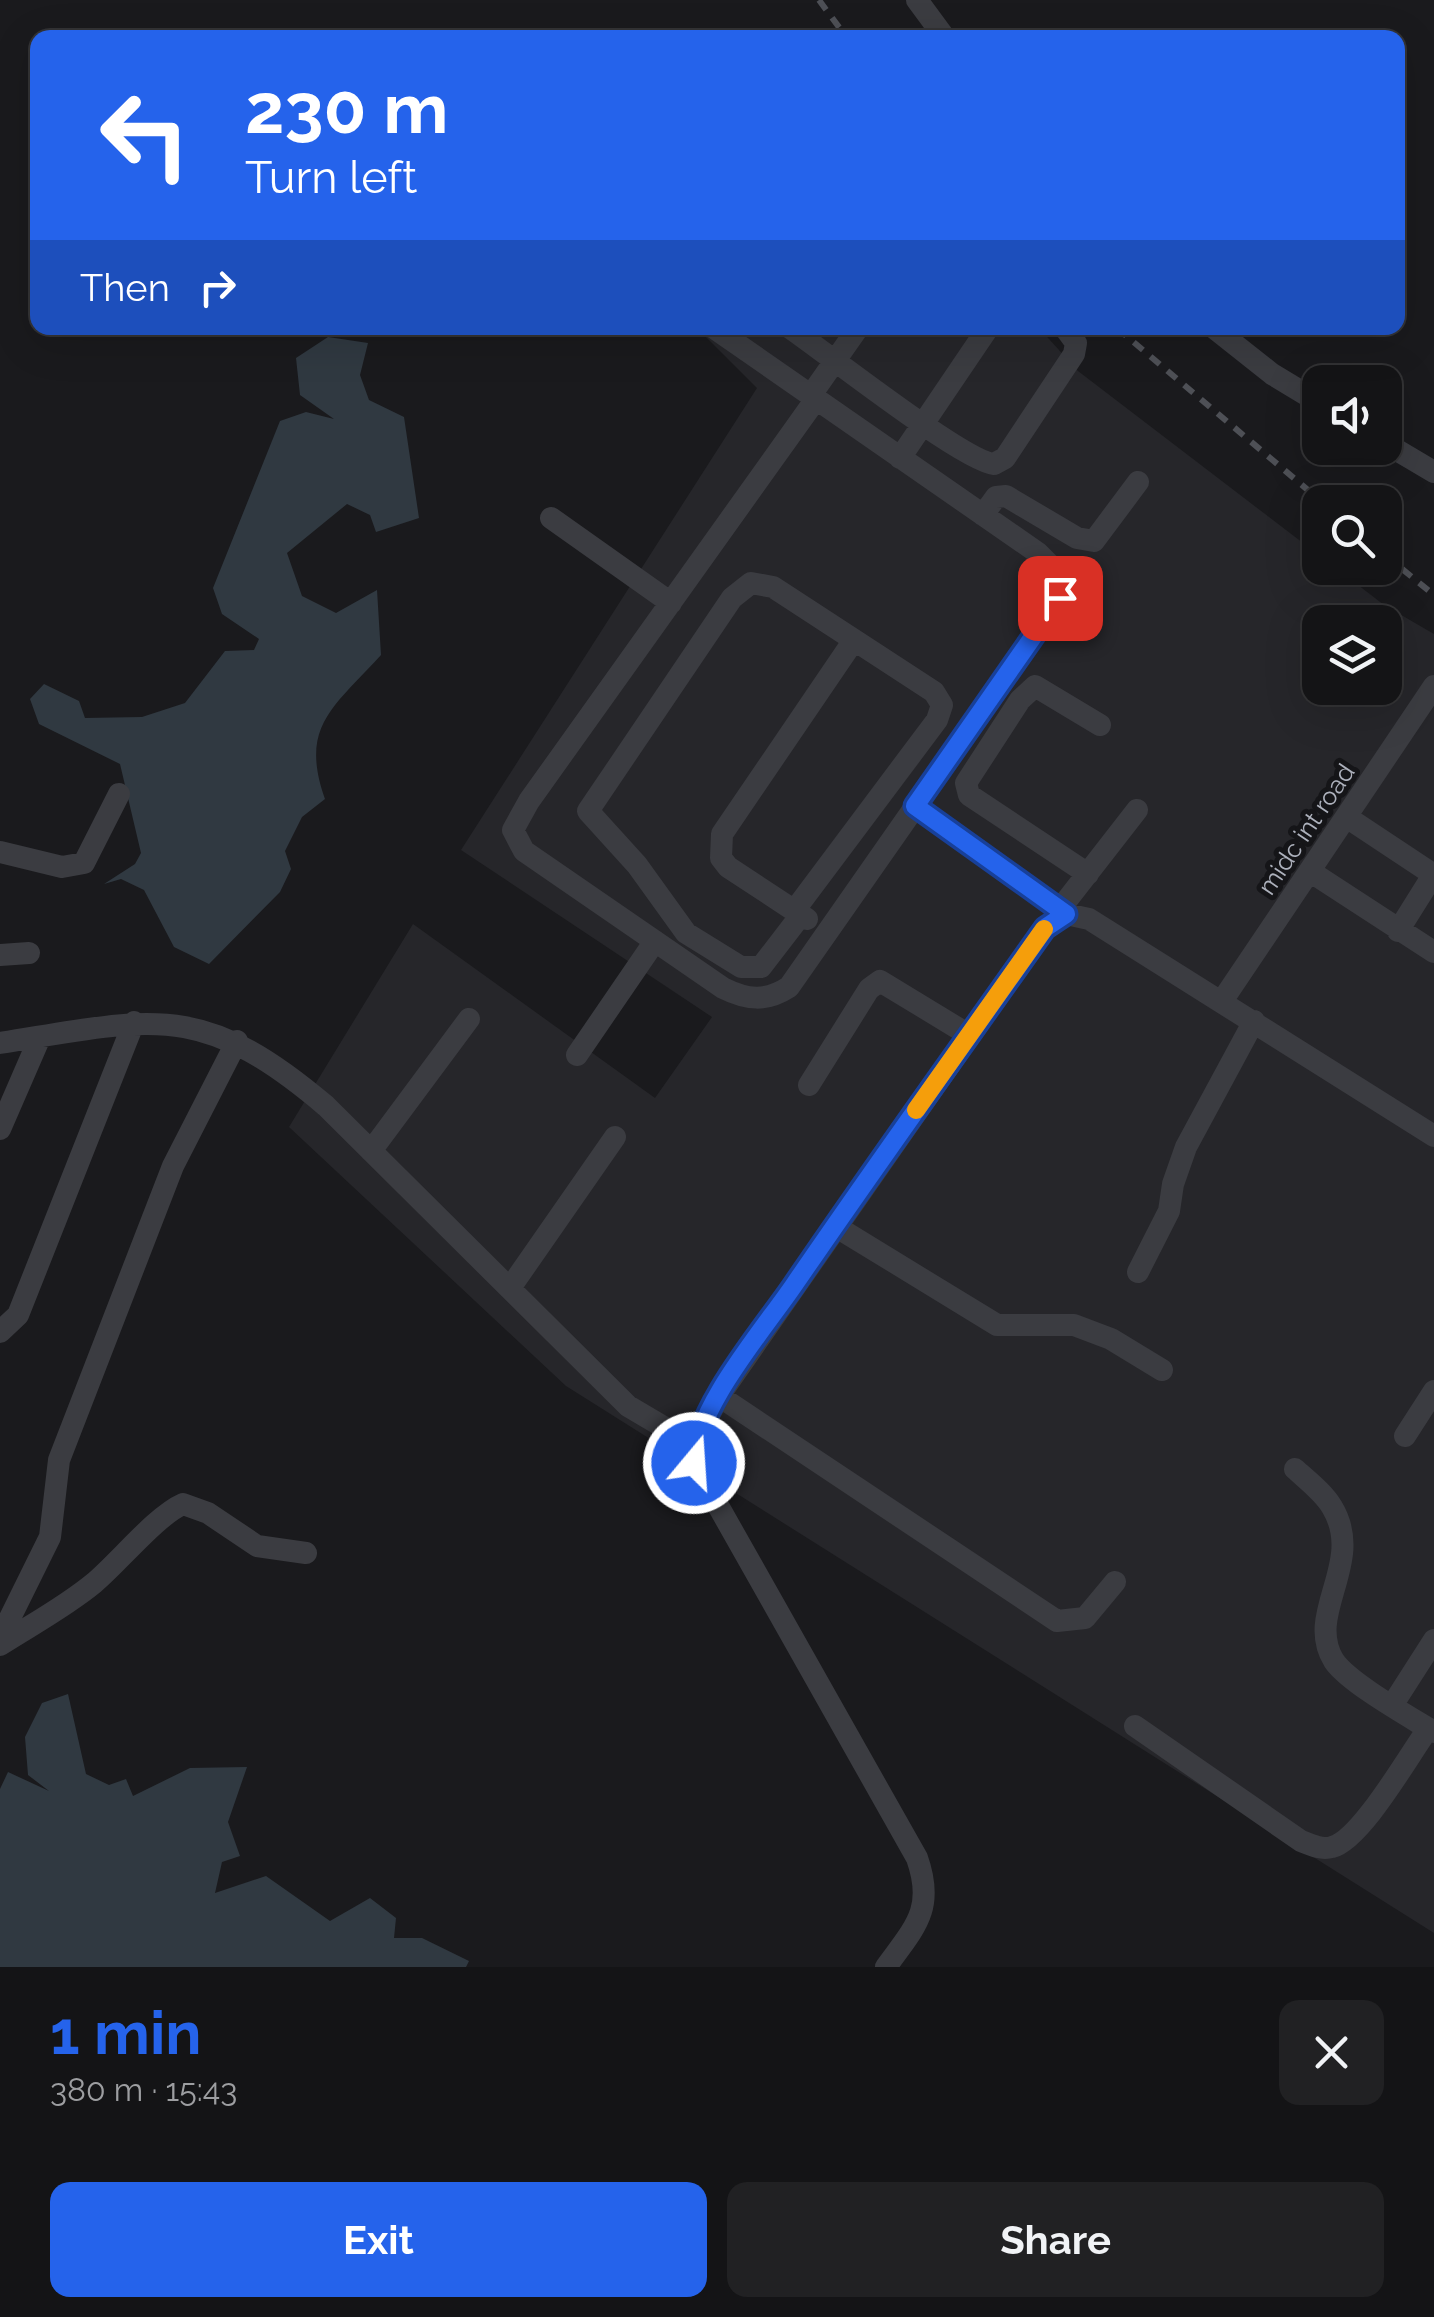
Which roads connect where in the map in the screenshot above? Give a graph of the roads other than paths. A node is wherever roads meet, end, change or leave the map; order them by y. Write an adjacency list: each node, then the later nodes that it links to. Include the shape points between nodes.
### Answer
1 (917, 0): 2 (street)
2 (939, 30)
3 (724, 335): 11 (street)
4 (800, 335): 9 (street)
5 (853, 335): 9 (street)
6 (983, 335): 12 (street)
7 (1070, 335): 12 (street, via 1074,354 1000,463 982,461)
8 (1223, 335): 10 (street)
9 (836, 360): 11 (street); 12 (street)
10 (1302, 392)
11 (814, 398): 14 (street); 19 (street)
12 (924, 424): 14 (street)
13 (1402, 453): 15 (street)
14 (900, 458): 17 (street)
15 (1434, 472)
16 (1138, 482): 17 (street, via 1094,541 1077,538 1006,496)
17 (983, 515): 25 (street, via 1056,570 1060,598)
18 (551, 518): 19 (street)
19 (671, 602): 36 (street, via 513,830 524,850)
20 (854, 640): 33 (street, via 722,834 721,858 728,866); 33 (street, via 934,692 942,708); 33 (street, via 772,587 740,588 588,805 678,926 741,966 761,967)
21 (1434, 686): 22 (street, midc int road)
22 (1427, 710): 27 (street, midc int road)
23 (1100, 725): 30 (street, via 1035,686 966,783 969,795)
24 (119, 794): 28 (street, via 84,863 62,867)
25 (915, 806): 32 (street); 34 (street)
26 (1138, 810): 30 (street)
27 (1348, 818): 29 (street, midc int road); 31 (street)
28 (0, 852)
29 (1311, 872): 35 (street); 40 (street, midc int road)
30 (1088, 874): 32 (street)
31 (1434, 875): 35 (street)
32 (1063, 912): 40 (street, via 1089,919); 44 (street)
33 (798, 913): 34 (street)
34 (826, 932): 36 (street, via 788,986 755,999 723,988)
35 (1398, 932): 37 (street)
36 (655, 941): 48 (street)
37 (1434, 952)
38 (29, 953): 39 (street)
39 (0, 955)
40 (1222, 1001): 43 (street)
41 (468, 1020): 53 (street)
42 (134, 1022): 45 (street); 46 (street, via 180,1024); 57 (street, via 18,1315)
43 (1254, 1022): 51 (street); 55 (street, via 1186,1148 1169,1210)
44 (969, 1035): 49 (street, via 880,981); 54 (street)
45 (40, 1037): 47 (street); 50 (street)
46 (237, 1041): 53 (street, via 278,1065); 67 (street, via 173,1166 59,1460 50,1538)
47 (0, 1043)
48 (578, 1056)
49 (809, 1084)
50 (0, 1130)
51 (1434, 1136)
52 (614, 1137): 56 (street)
53 (372, 1151): 56 (street)
54 (835, 1226): 58 (street, via 996,1325 1074,1326); 60 (street)
55 (1138, 1272)
56 (510, 1288): 62 (street, via 628,1406)
57 (0, 1332)
58 (1162, 1370)
59 (1434, 1391): 61 (street)
60 (719, 1396): 62 (street); 65 (street, via 1058,1621 1085,1618)
61 (1405, 1436)
62 (694, 1446): 71 (street, via 705,1486 917,1858 927,1886 921,1918)
63 (1295, 1469): 68 (street, via 1332,1506 1346,1544 1326,1618 1326,1646 1337,1666)
64 (306, 1553): 67 (street, via 257,1546 183,1504 88,1588)
65 (1115, 1582)
66 (1434, 1640): 68 (street)
67 (0, 1642)
68 (1393, 1704): 70 (street)
69 (1135, 1726): 70 (street, via 1320,1848 1336,1847 1353,1834)
70 (1431, 1730)
71 (886, 1967)

